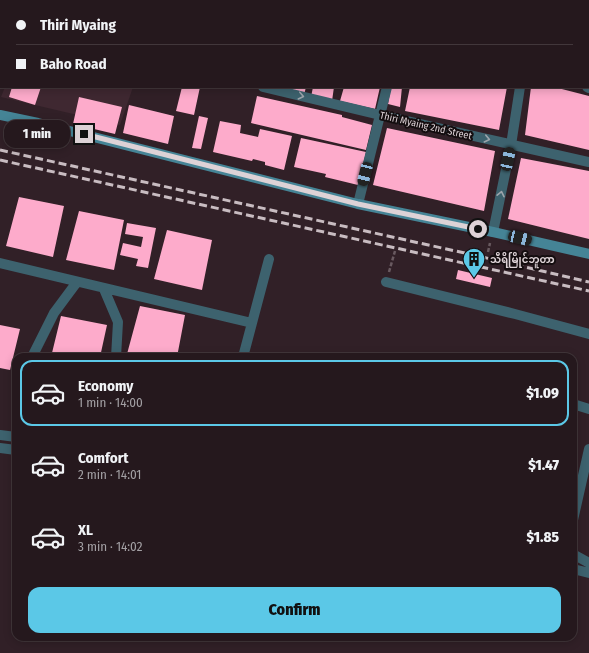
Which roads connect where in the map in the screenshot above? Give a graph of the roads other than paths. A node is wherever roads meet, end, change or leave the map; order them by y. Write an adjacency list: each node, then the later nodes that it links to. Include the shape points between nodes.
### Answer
1 (267, 88): 5 (street, Thiri Myaing 2nd Street, one-way to 5)
2 (387, 88): 5 (street)
3 (520, 88): 6 (street)
4 (0, 115): 8 (main road)
5 (380, 115): 6 (street, Thiri Myaing 2nd Street, one-way to 6); 8 (street)
6 (511, 144): 7 (street, Thiri Myaing 2nd Street); 9 (street, one-way to 6)
7 (589, 162)
8 (358, 204): 9 (main road)
9 (493, 232): 10 (main road)
10 (589, 254)
11 (269, 259): 16 (street)
12 (0, 263): 13 (street)
13 (77, 282): 15 (street); 18 (street, via 54,312)
14 (386, 282): 17 (street)
15 (104, 288): 16 (street); 19 (street, via 118,322)
16 (252, 323): 20 (street)
17 (589, 334)
18 (34, 353)
19 (116, 353)
20 (244, 353)
21 (577, 405): 22 (street)
22 (589, 409)
23 (0, 435): 24 (street)
24 (12, 436)
25 (0, 448): 27 (street)
26 (589, 449): 28 (street)
27 (12, 450)
28 (577, 502)
29 (577, 556): 30 (street)
30 (589, 563)
31 (577, 571): 32 (street)
32 (589, 573)

